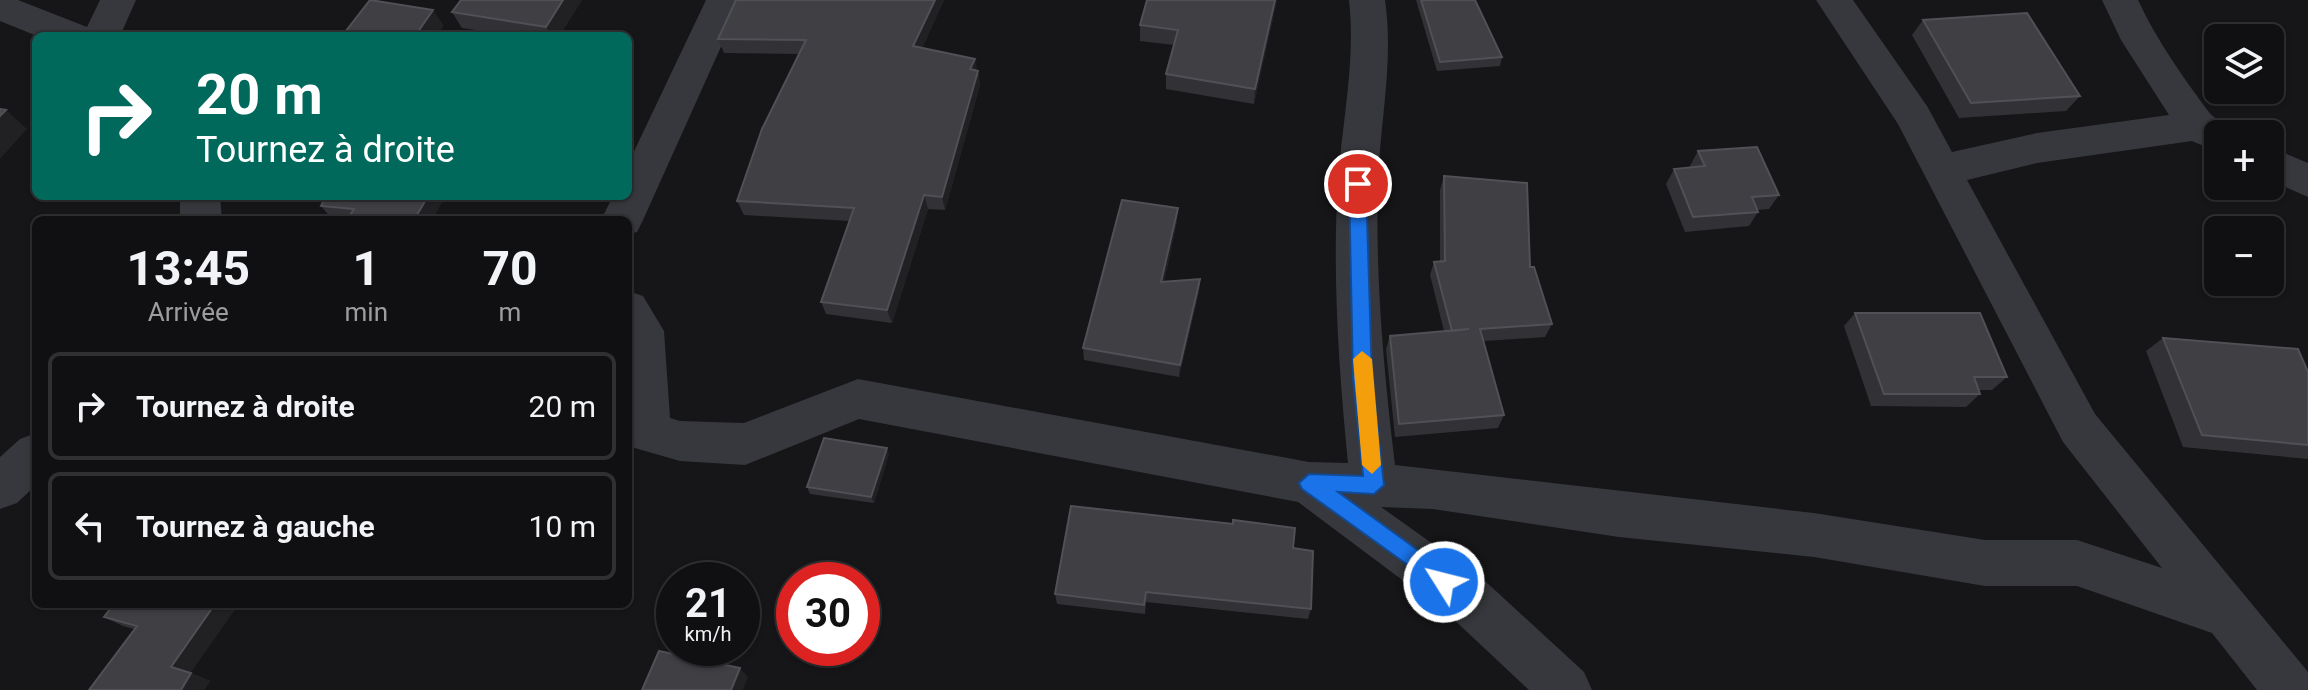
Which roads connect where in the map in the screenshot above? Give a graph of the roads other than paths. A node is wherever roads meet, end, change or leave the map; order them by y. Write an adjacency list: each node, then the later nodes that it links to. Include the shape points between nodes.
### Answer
1 (118, 0): 8 (street)
2 (724, 0): 14 (street)
3 (1367, 0): 19 (street, via 1372,40 1358,184 1362,378)
4 (1834, 0): 12 (street, via 1913,116)
5 (2120, 0): 9 (street, via 2134,31)
6 (0, 7): 7 (street)
7 (64, 32)
8 (103, 32)
9 (2204, 128)
10 (2204, 132): 12 (street, via 2037,148)
11 (2284, 169): 13 (street)
12 (1942, 170): 21 (street, via 2079,428)
13 (2308, 181)
14 (632, 198)
15 (632, 315): 16 (street, via 642,331)
16 (638, 429): 18 (street, via 680,441 745,444 858,399)
17 (32, 458): 20 (street)
18 (1309, 483): 19 (street); 22 (street, via 1467,598)
19 (1374, 485): 21 (street, via 1814,535 1985,563 2077,563)
20 (0, 488)
21 (2228, 614): 23 (street)
22 (1566, 690)
23 (2290, 690)

